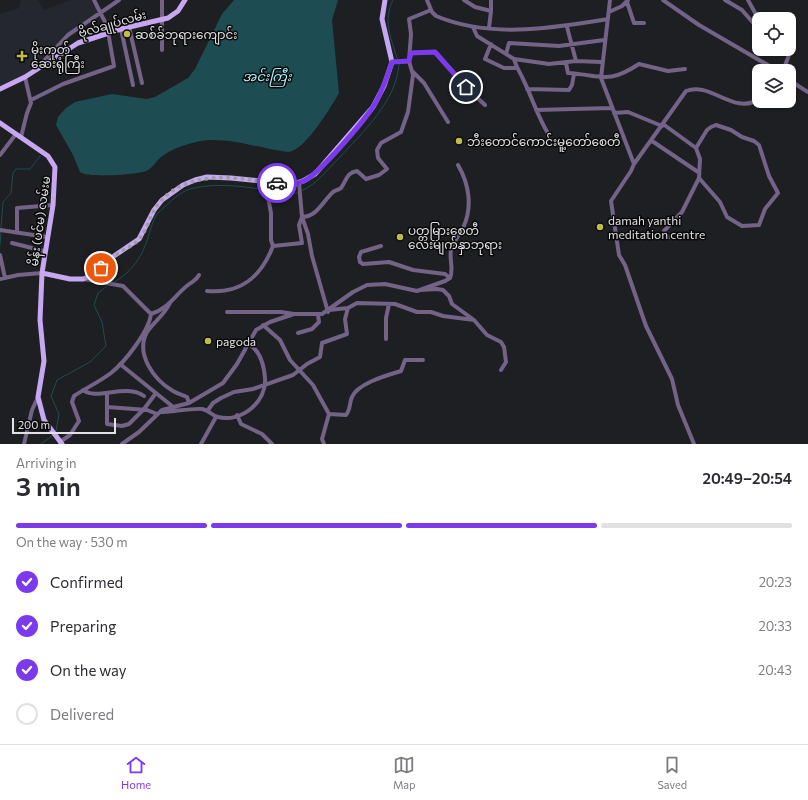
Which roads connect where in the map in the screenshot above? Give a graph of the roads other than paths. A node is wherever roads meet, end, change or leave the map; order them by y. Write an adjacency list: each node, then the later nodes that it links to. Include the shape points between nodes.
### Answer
1 (94, 0): 16 (street)
2 (118, 0): 16 (street)
3 (162, 0): 20 (street)
4 (185, 0): 20 (main road, ဗိုလ်‌ချုပ်‌လမ်း, via 178,11)
5 (385, 0): 36 (main road, via 382,22)
6 (428, 0): 14 (street)
7 (464, 0): 15 (street, via 475,7)
8 (490, 0): 15 (street)
9 (610, 0): 17 (street)
10 (663, 0): 41 (street, via 699,25)
11 (725, 0): 21 (street, via 742,10)
12 (748, 0): 18 (street)
13 (628, 1): 17 (street); 22 (street, via 634,22)
14 (431, 10): 24 (street, via 434,15 446,20); 33 (street, via 409,19)
15 (491, 11): 26 (street)
16 (100, 12): 28 (street); 44 (street, via 63,40)
17 (609, 12): 19 (street)
18 (755, 12)
19 (608, 19): 25 (street); 29 (street)
20 (162, 20): 23 (main road, ဗိုလ်‌ချုပ်‌လမ်း); 32 (street)
21 (752, 22)
22 (644, 23)
23 (129, 27): 27 (main road, ဗိုလ်‌ချုပ်‌လမ်း); 49 (street)
24 (473, 27): 26 (street); 30 (street, via 477,36)
25 (567, 27): 26 (street); 31 (street)
26 (489, 28)
27 (121, 29): 28 (main road, ဗိုလ်‌ချုပ်‌လမ်း); 51 (street)
28 (108, 33): 44 (main road, ဗိုလ်‌ချုပ်‌လမ်း, via 71,46); 55 (street, via 114,66 63,84)
29 (604, 40): 31 (street); 39 (street)
30 (491, 44): 34 (street); 42 (street, via 485,59 504,68)
31 (571, 45): 34 (street, via 509,43); 38 (street)
32 (162, 50)
33 (411, 53): 37 (street); 57 (street, via 435,52)
34 (506, 54): 35 (street)
35 (514, 59): 40 (street, via 549,64); 42 (street)
36 (397, 61): 37 (street); 74 (main road, via 373,107 320,169)
37 (409, 61): 45 (street)
38 (576, 61): 39 (street); 40 (street)
39 (601, 62): 48 (street)
40 (566, 63): 46 (street, via 568,73)
41 (766, 64)
42 (517, 68): 52 (street)
43 (685, 69): 48 (street, via 668,71 639,64 618,76)
44 (35, 70): 47 (main road, ဗိုလ်‌ချုပ်‌လမ်း)
45 (412, 70): 60 (street, via 424,83); 76 (street, via 408,112 404,125 398,135 386,140 377,150 378,158 387,169 366,180 360,172 354,171 347,175 340,189 334,191 324,204 309,216)
46 (574, 74): 48 (street); 52 (street, via 569,90)
47 (25, 77): 53 (main road, ဗိုလ်‌ချုပ်‌လမ်း); 55 (street)
48 (601, 78): 59 (street)
49 (142, 83)
50 (796, 84): 54 (street)
51 (133, 85)
52 (527, 88): 58 (street)
53 (0, 89)
54 (808, 92)
55 (31, 100): 65 (street)
56 (752, 102): 62 (street, via 735,104 710,93 689,90 683,94)
57 (486, 105)
58 (536, 110): 59 (street); 64 (street)
59 (613, 110): 62 (street, via 628,112); 69 (street)
60 (448, 122)
61 (0, 123): 63 (main road, မိန်း (ပင်မ) လမ်းမ)
62 (662, 125): 66 (street); 67 (street)
63 (16, 134): 65 (main road, မိန်း (ပင်မ) လမ်းမ); 68 (street)
64 (549, 135)
65 (21, 137): 75 (main road, မိန်း (ပင်မ) လမ်းမ, via 54,163 56,176)
66 (652, 141): 69 (street); 71 (street)
67 (696, 148): 71 (street, via 700,159); 72 (street, via 707,130 716,125 754,141 759,145 769,176 778,193 765,209 759,225 742,226 727,217 720,202)
68 (0, 155)
69 (634, 164): 132 (street, via 611,201 618,253 625,265 646,326 672,379 678,405)
70 (458, 165): 89 (street, via 466,185 469,205 464,225 451,248)
71 (698, 172): 72 (street)
72 (699, 178): 80 (street, via 682,212 664,231)
73 (265, 181): 74 (main road); 82 (street, via 271,213); 90 (main road, via 207,177 182,185 159,202 136,243 111,258 93,275)
74 (299, 183): 76 (street)
75 (53, 205): 78 (street, via 17,208); 79 (main road, မိန်း (ပင်မ) လမ်းမ)
76 (302, 218): 82 (street, via 299,224 302,243); 97 (street)
77 (1, 230): 78 (street)
78 (17, 232): 79 (street)
79 (46, 237): 84 (main road, မိန်း (ပင်မ) လမ်းမ)
80 (669, 237)
81 (12, 243): 84 (street)
82 (273, 246): 93 (street, via 268,261 245,285 222,293)
83 (381, 246): 89 (street, via 361,252 360,262 389,262 412,270 445,274)
84 (44, 251): 86 (main road, မိန်း (ပင်မ) လမ်းမ)
85 (0, 256): 88 (street)
86 (42, 274): 88 (street); 90 (main road, via 70,280); 91 (street); 115 (main road, မိန်း (ပင်မ) လမ်းမ, via 40,320 44,362)
87 (199, 275): 94 (street, via 196,281 189,284)
88 (5, 278): 91 (street)
89 (450, 278): 92 (street)
90 (83, 279): 99 (street, via 125,288)
91 (0, 281)
92 (417, 290): 97 (street, via 385,284 367,285); 102 (street, via 443,290 452,304)
93 (207, 291)
94 (170, 304): 99 (street); 117 (street, via 146,334 142,349 156,376 172,390 187,397)
95 (390, 304): 96 (street, via 357,303); 102 (street, via 417,312); 105 (street, via 386,318)
96 (348, 308): 97 (street); 110 (street, via 345,319 348,334 322,343 320,357)
97 (328, 311): 101 (street)
98 (227, 312): 100 (street)
99 (151, 314): 108 (street, via 140,339)
100 (294, 314): 101 (street); 103 (street)
101 (318, 315): 104 (street, via 318,324 314,328)
102 (474, 320): 109 (street, via 487,335 501,342 504,347 506,362)
103 (263, 325): 106 (street, via 256,330); 110 (street, via 280,340)
104 (298, 333)
105 (386, 339)
106 (249, 344): 111 (street, via 257,350 264,368); 117 (street, via 222,383)
107 (423, 360): 123 (street, via 405,360 401,371 389,373 356,391 346,415)
108 (120, 364): 112 (street); 114 (street)
109 (501, 370)
110 (299, 371): 111 (street, via 289,377); 123 (street, via 313,385)
111 (265, 384): 121 (street, via 234,392 213,403); 124 (street, via 263,393 255,405)
112 (83, 390): 113 (street); 126 (street, via 74,396 72,402 79,421)
113 (107, 393): 116 (street, via 130,391); 119 (street)
114 (156, 393): 118 (street); 120 (street)
115 (38, 396): 126 (main road, via 44,420); 128 (street)
116 (144, 396)
117 (189, 402): 118 (street)
118 (172, 406): 122 (street)
119 (107, 407): 120 (street); 120 (street, via 107,424 122,426 131,422)
120 (144, 409): 122 (street)
121 (208, 410): 122 (street); 125 (street)
122 (158, 413): 127 (street)
123 (329, 414): 131 (street, via 322,436)
124 (237, 415): 125 (street, via 231,418); 130 (street, via 240,424 262,434)
125 (216, 417): 129 (street)
126 (61, 443)
127 (125, 443)
128 (24, 444)
129 (201, 444)
130 (272, 444)
131 (324, 444)
132 (694, 444)

